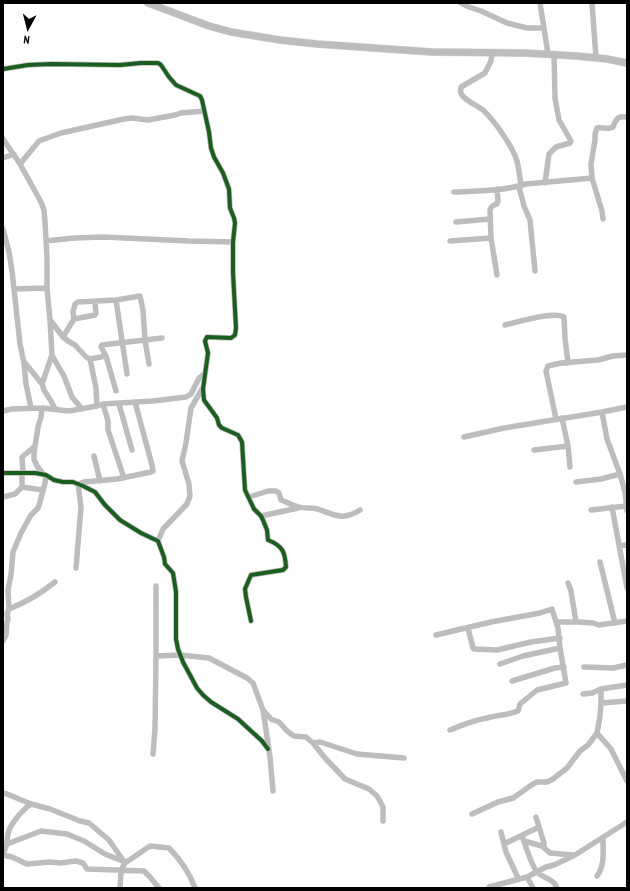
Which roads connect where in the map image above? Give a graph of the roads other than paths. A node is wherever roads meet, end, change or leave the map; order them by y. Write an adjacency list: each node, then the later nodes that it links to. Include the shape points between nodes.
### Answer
1 (148, 3): 5 (main road)
2 (460, 3): 6 (street, via 511,25)
3 (540, 3): 6 (street)
4 (592, 3): 9 (street)
5 (157, 5): 7 (main road, via 209,26 280,40 432,52)
6 (544, 28): 8 (street)
7 (492, 53): 8 (main road); 20 (street, via 485,72 461,87 461,93 465,99 482,110 514,152)
8 (551, 54): 9 (main road); 19 (street, via 559,120 571,141 556,147 549,154)
9 (596, 58): 10 (main road)
10 (627, 63)
11 (3, 69): 12 (street, via 51,64 158,63 176,85 200,96)
12 (204, 111): 17 (street, via 148,120 124,119 61,133 39,141); 30 (street, via 214,157 230,188 231,210 235,223)
13 (627, 117): 18 (street, via 619,117 611,128 597,128 594,134)
14 (3, 139): 15 (street)
15 (14, 154): 16 (street); 17 (street)
16 (3, 158)
17 (20, 164): 28 (street, via 44,210)
18 (592, 178): 19 (street); 24 (street)
19 (545, 183): 20 (street)
20 (520, 186): 21 (street); 31 (street, via 530,220)
21 (497, 190): 22 (street); 23 (street, via 498,201 490,208)
22 (454, 192)
23 (490, 219): 25 (street); 27 (street)
24 (603, 219)
25 (456, 222)
26 (3, 229): 34 (street)
27 (492, 238): 29 (street); 32 (street)
28 (46, 241): 30 (street, via 103,237); 33 (street)
29 (450, 241)
30 (233, 242): 51 (street, via 235,335 231,338 207,337)
31 (535, 271)
32 (496, 275)
33 (47, 288): 34 (street); 38 (street)
34 (14, 289): 48 (street)
35 (116, 300): 36 (street); 42 (street, via 140,296); 43 (street)
36 (95, 302): 37 (street, via 95,315); 37 (street, via 75,304)
37 (74, 319): 40 (street)
38 (50, 320): 40 (street); 44 (street)
39 (505, 325): 49 (street, via 542,317 564,317)
40 (63, 337): 47 (street)
41 (162, 338): 42 (street)
42 (145, 340): 43 (street); 50 (street)
43 (123, 342): 46 (street, via 102,345); 52 (street)
44 (52, 355): 53 (street); 63 (street, via 72,397)
45 (627, 355): 49 (street)
46 (106, 356): 47 (street); 55 (street)
47 (90, 359): 58 (street)
48 (24, 363): 53 (street); 60 (street)
49 (568, 363): 66 (street, via 546,368)
50 (148, 364)
51 (205, 373): 54 (street); 56 (street, via 199,378 191,394)
52 (127, 374)
53 (42, 384): 62 (street)
54 (202, 389): 85 (street, via 204,400 219,425 238,435 242,442 244,485); 92 (street, via 190,408 182,461 190,496 187,504 163,529)
55 (116, 391)
56 (135, 402): 57 (street); 78 (street, via 153,471)
57 (119, 404): 58 (street); 70 (street)
58 (100, 405): 63 (street); 78 (street, via 108,421 110,436)
59 (627, 407): 65 (street)
60 (31, 408): 61 (street); 64 (street)
61 (42, 408): 62 (street); 69 (street, via 36,442)
62 (55, 409): 63 (street)
63 (82, 409)
64 (3, 411)
65 (602, 412): 66 (street); 77 (street, via 607,439)
66 (559, 419): 67 (street); 68 (street)
67 (464, 437)
68 (568, 446): 71 (street); 73 (street)
69 (32, 449): 74 (street, via 22,457); 76 (street)
70 (132, 450)
71 (534, 450)
72 (94, 456): 79 (street)
73 (570, 467)
74 (22, 472): 75 (street); 76 (street); 82 (street)
75 (3, 473)
76 (41, 473): 81 (street, via 54,480); 83 (street)
77 (620, 474): 80 (street); 86 (street)
78 (124, 478): 79 (street)
79 (100, 481): 81 (street)
80 (576, 482)
81 (78, 484): 92 (street, via 95,492 120,520); 96 (street, via 81,508)
82 (22, 487): 83 (street); 84 (street, via 15,494)
83 (44, 487): 101 (street, via 38,508 26,523 14,547)
84 (3, 497)
85 (249, 498): 87 (street, via 276,491 281,500); 91 (street)
86 (627, 504): 88 (street)
87 (299, 507): 89 (street, via 317,509 334,516 355,514); 91 (street)
88 (612, 507): 90 (street); 94 (street)
89 (360, 510)
90 (591, 510)
91 (261, 516): 103 (street, via 268,540 282,548 286,567 283,570 252,575 246,589 246,598)
92 (158, 541): 112 (street, via 165,564 173,572 176,592 176,639)
93 (627, 545): 94 (street)
94 (619, 546): 100 (street)
95 (600, 562): 106 (street)
96 (76, 568)
97 (55, 582): 101 (street, via 43,592)
98 (568, 584): 105 (street)
99 (156, 586): 113 (street)
100 (627, 588)
101 (6, 613): 110 (street, via 8,619)
102 (627, 620): 106 (street)
103 (252, 621)
104 (556, 622): 105 (street); 107 (street, via 552,609); 109 (street)
105 (576, 622): 106 (street, via 599,625)
106 (615, 623)
107 (468, 628): 108 (street); 109 (street, via 473,648 497,650)
108 (436, 635)
109 (560, 638): 111 (street)
110 (3, 641)
111 (560, 648): 114 (street); 116 (street)
112 (180, 655): 113 (street); 124 (street, via 210,658 247,678 252,683); 128 (street, via 203,695 238,719)
113 (156, 656): 129 (street)
114 (500, 664)
115 (627, 666): 117 (street)
116 (564, 667): 118 (street); 125 (street, via 566,683 537,690 520,704 518,711)
117 (584, 667)
118 (512, 681)
119 (626, 686): 120 (street)
120 (600, 689): 121 (street); 123 (street)
121 (583, 694)
122 (627, 701): 123 (street)
123 (601, 703): 126 (street)
124 (263, 710): 127 (street, via 294,736 306,737); 128 (street)
125 (450, 730)
126 (597, 733): 131 (street, via 611,749); 135 (street, via 567,768 553,779 537,782 513,798)
127 (313, 743): 130 (street, via 320,742 356,754); 137 (street, via 345,779 369,789 377,796 383,807)
128 (268, 750): 132 (street)
129 (153, 754)
130 (404, 758)
131 (627, 781)
132 (274, 791)
133 (3, 793): 134 (street)
134 (31, 804): 143 (street, via 10,825); 148 (street, via 89,823 109,840)
135 (472, 814)
136 (536, 817): 139 (street)
137 (383, 821)
138 (627, 822): 142 (street)
139 (539, 827): 141 (street, via 526,833); 145 (street)
140 (501, 832): 144 (street)
141 (523, 838): 144 (street); 145 (street); 150 (street)
142 (603, 838): 147 (street); 152 (street, via 601,867)
143 (7, 844): 146 (street); 148 (street, via 41,831 67,834)
144 (504, 844): 153 (street)
145 (544, 847): 147 (street, via 550,853)
146 (3, 855): 149 (street, via 27,864 76,861 82,862 88,869)
147 (575, 855): 150 (street)
148 (125, 862): 149 (street); 157 (street, via 150,846 170,848 185,866)
149 (121, 870): 155 (street); 156 (street, via 144,871)
150 (537, 872): 151 (street); 159 (street, via 551,880)
151 (527, 876): 153 (street); 158 (street)
152 (597, 876)
153 (518, 878): 154 (street)
154 (489, 887)
155 (120, 888)
156 (159, 888)
157 (195, 888)
158 (533, 888)
159 (557, 888)

